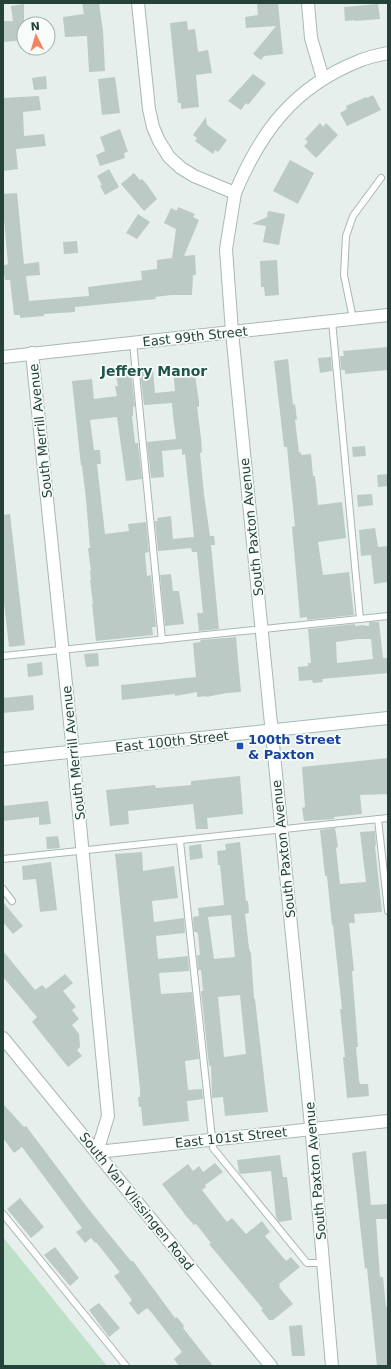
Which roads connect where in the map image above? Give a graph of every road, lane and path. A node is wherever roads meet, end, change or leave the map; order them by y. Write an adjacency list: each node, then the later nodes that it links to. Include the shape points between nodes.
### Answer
1 (138, 3): 6 (street, via 150,109 153,128 159,141 169,157 181,168)
2 (308, 3): 4 (street, via 311,38)
3 (388, 52): 4 (street, South Paxton Avenue, via 360,60)
4 (323, 79): 6 (street, South Paxton Avenue, via 304,92 278,118 263,138)
5 (381, 178): 8 (lane, via 352,216 346,236 344,275)
6 (235, 193): 10 (street, South Paxton Avenue, via 226,249)
7 (388, 315): 8 (street, East 99th Street)
8 (353, 319): 9 (street, East 99th Street)
9 (332, 321): 10 (street, East 99th Street); 15 (lane)
10 (232, 332): 11 (street, East 99th Street); 16 (street, South Paxton Avenue)
11 (133, 342): 12 (street, East 99th Street); 17 (lane)
12 (32, 353): 13 (street, East 99th Street); 18 (street, South Merrill Avenue)
13 (3, 356)
14 (388, 616): 15 (lane)
15 (360, 619): 16 (lane)
16 (262, 629): 17 (lane); 21 (street, South Paxton Avenue)
17 (162, 640): 18 (lane)
18 (62, 650): 19 (lane); 22 (street, South Merrill Avenue)
19 (3, 656)
20 (388, 718): 21 (street, East 100th Street)
21 (271, 731): 22 (street, East 100th Street); 26 (street, South Paxton Avenue)
22 (73, 752): 23 (street, East 100th Street); 28 (street, South Merrill Avenue)
23 (3, 759)
24 (388, 818): 25 (lane)
25 (378, 819): 26 (lane); 32 (lane)
26 (282, 830): 27 (lane); 35 (street, South Paxton Avenue)
27 (180, 841): 28 (lane); 36 (lane)
28 (82, 851): 29 (lane); 37 (street, South Merrill Avenue, via 108,1116)
29 (3, 859)
30 (3, 889): 31 (lane)
31 (12, 901)
32 (388, 911)
33 (3, 1038): 37 (street, South Van Vlissingen Road)
34 (388, 1121): 35 (street, East 101st Street)
35 (311, 1129): 36 (street, East 101st Street); 39 (street, South Paxton Avenue)
36 (212, 1139): 37 (street, East 101st Street); 39 (lane, via 213,1148 307,1263)
37 (97, 1152): 41 (street, South Van Vlissingen Road)
38 (3, 1214): 40 (lane)
39 (323, 1263): 42 (street, South Paxton Avenue)
40 (126, 1366)
41 (271, 1366)
42 (332, 1366)

